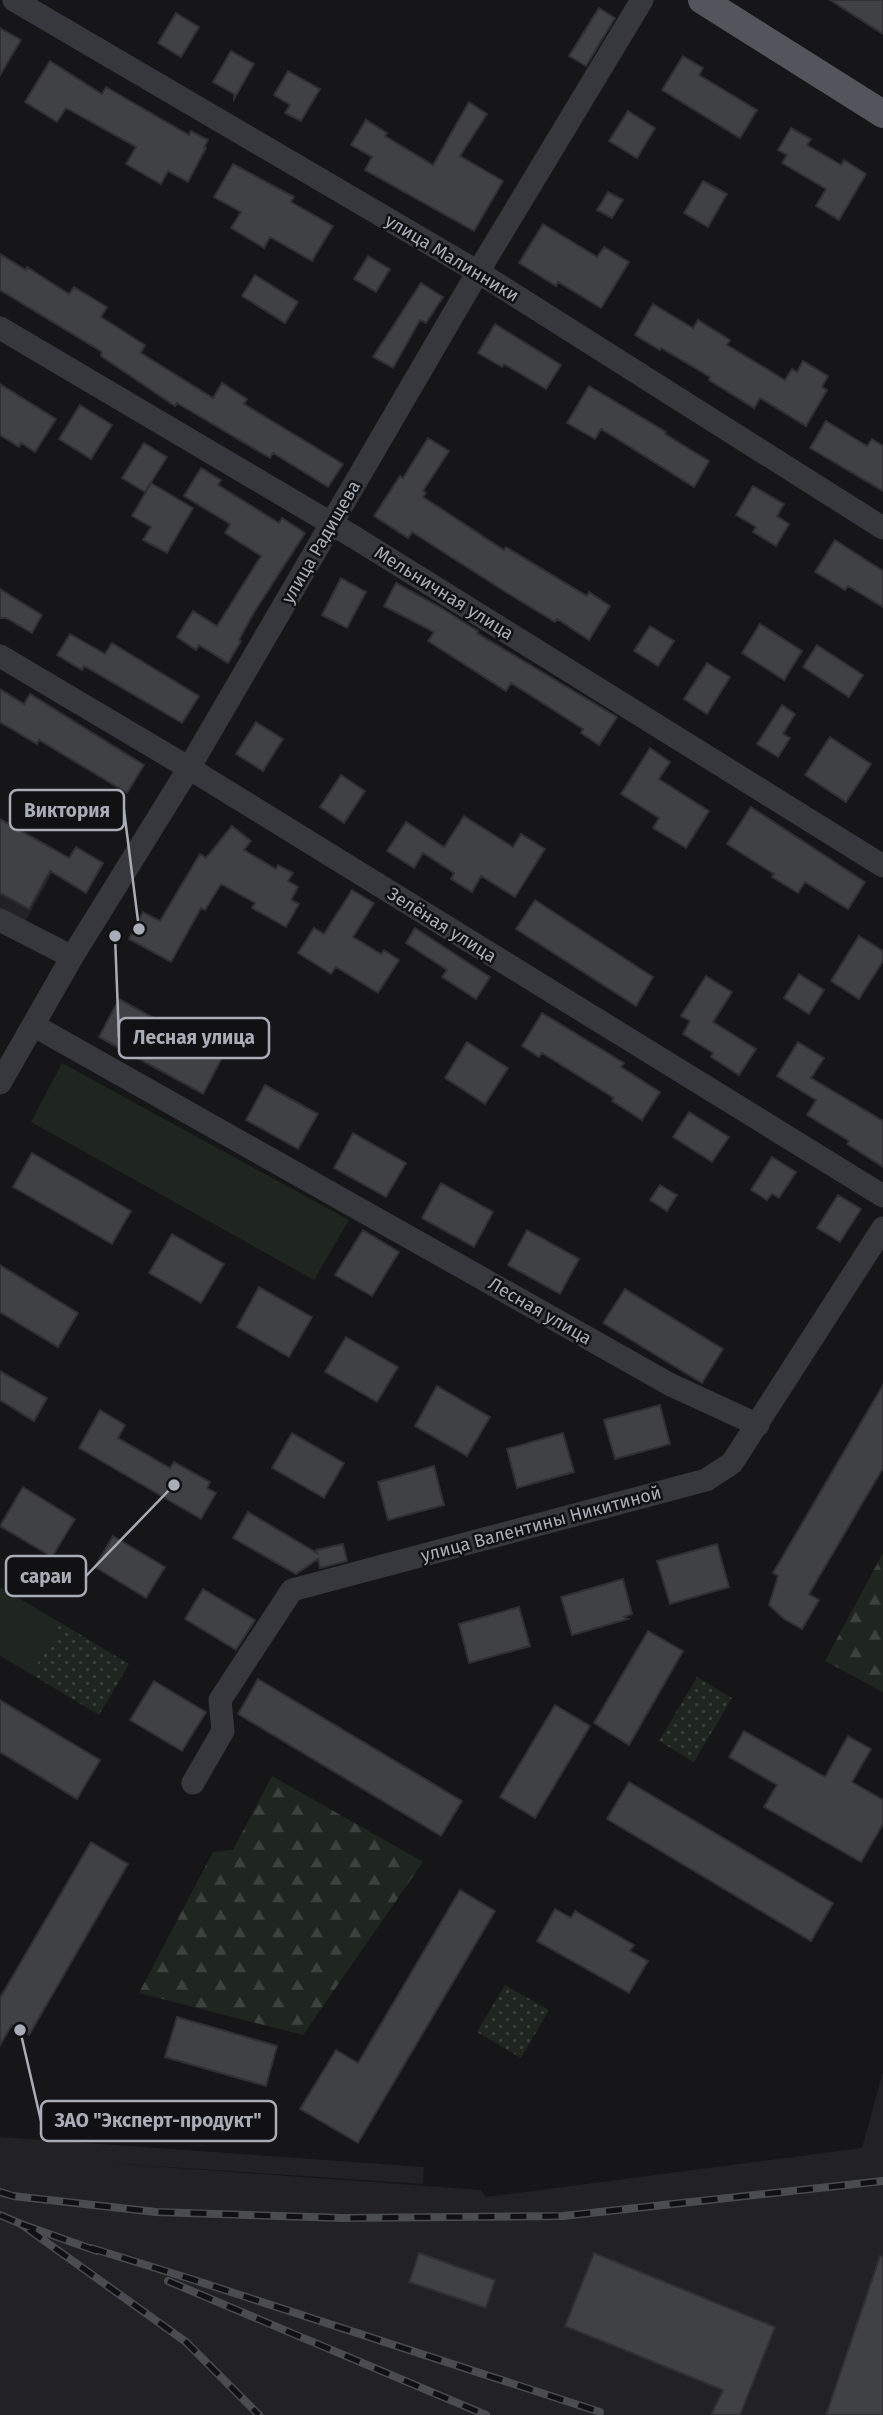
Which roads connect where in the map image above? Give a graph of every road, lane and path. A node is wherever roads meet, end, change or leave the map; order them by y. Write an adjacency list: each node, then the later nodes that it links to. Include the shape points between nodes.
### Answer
1 (14, 0): 5 (street, улица Малинники)
2 (642, 0): 5 (street, улица Радищева)
3 (702, 0): 4 (main road)
4 (883, 114)
5 (478, 272): 7 (street, улица Радищева); 8 (street, улица Малинники)
6 (0, 328): 7 (street, Мельничная улица)
7 (331, 524): 10 (street, улица Радищева); 11 (street, Мельничная улица)
8 (883, 528)
9 (0, 656): 10 (street, Зелёная улица)
10 (189, 768): 13 (street, улица Радищева); 16 (street, Зелёная улица)
11 (883, 866)
12 (0, 920): 13 (street)
13 (72, 957): 14 (street, улица Радищева)
14 (33, 1025): 15 (street, улица Радищева); 18 (street, Лесная улица, via 671,1385)
15 (0, 1083)
16 (883, 1196)
17 (883, 1228): 18 (street, улица Валентины Никитиной)
18 (758, 1425): 19 (street, улица Валентины Никитиной, via 732,1463 706,1480 292,1590 220,1699 223,1731)
19 (193, 1783)

